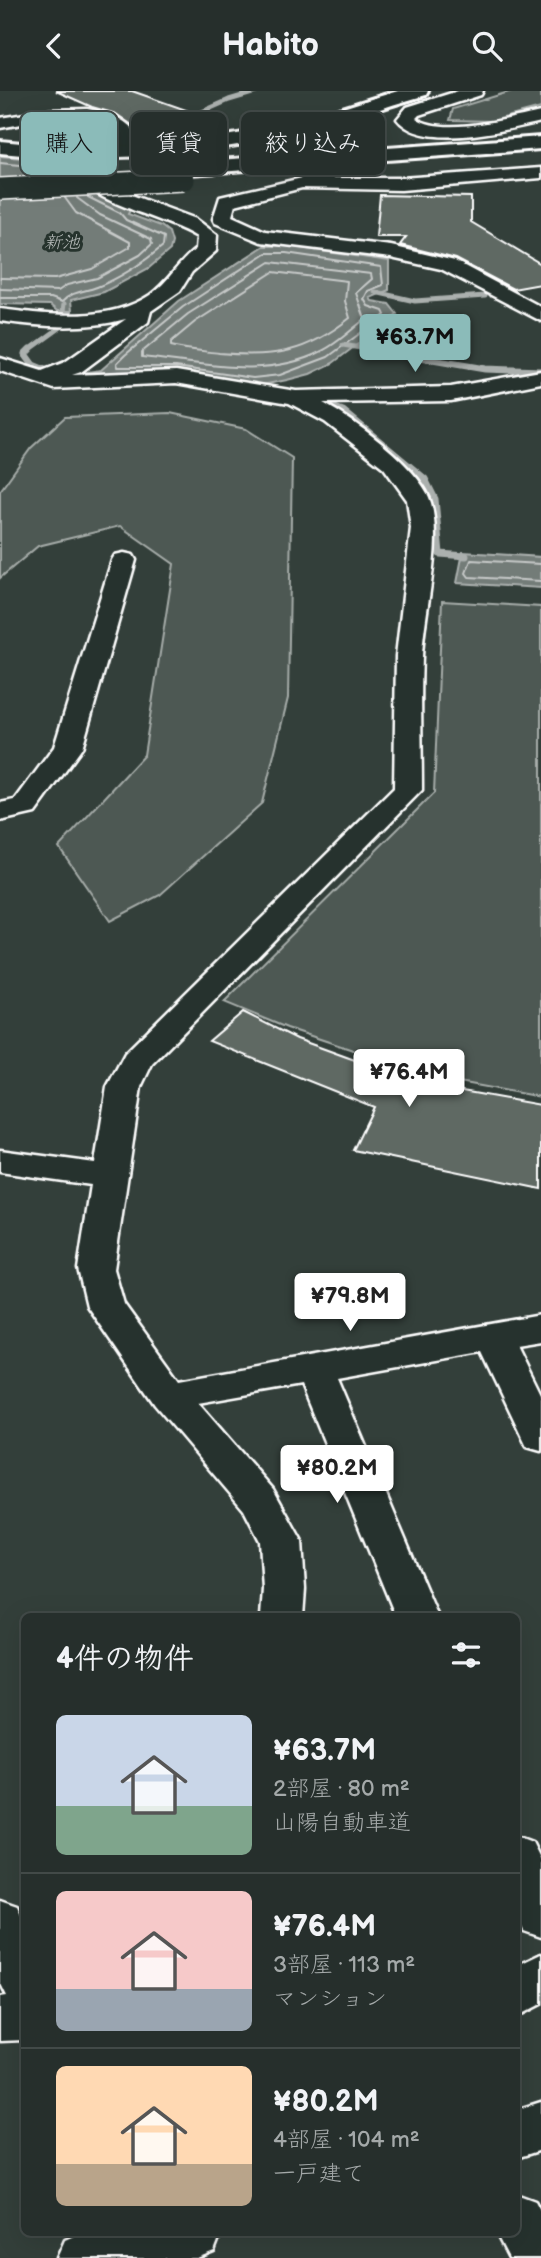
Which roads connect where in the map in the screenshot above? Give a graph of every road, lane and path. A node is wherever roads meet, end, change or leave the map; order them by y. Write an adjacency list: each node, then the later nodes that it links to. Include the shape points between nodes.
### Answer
1 (419, 91): 9 (main road, via 281,131)
2 (475, 91): 3 (street, via 413,111 406,119 412,127 429,131 486,128)
3 (541, 117)
4 (0, 123): 9 (street, via 72,114 98,117 122,126 130,135)
5 (541, 143): 11 (main road)
6 (0, 147): 7 (main road)
7 (21, 148)
8 (117, 152): 9 (main road)
9 (121, 152)
10 (541, 159): 12 (main road)
11 (227, 171)
12 (227, 173)
13 (541, 173): 22 (street, via 401,184 302,183 227,201 222,219 253,241 391,252 448,265)
14 (90, 175): 19 (street, via 103,191 189,223 207,235 205,251 184,269)
15 (180, 175): 16 (main road); 17 (main road, bridge)
16 (0, 178)
17 (0, 189)
18 (224, 259): 19 (street)
19 (173, 287): 20 (street)
20 (143, 308): 21 (street, via 95,319 32,320); 24 (street, via 141,319 74,367)
21 (0, 315)
22 (541, 315)
23 (0, 364): 24 (street)
24 (50, 376): 26 (street, via 75,383 176,377)
25 (541, 377): 26 (street, via 452,394)
26 (295, 397): 30 (street, via 333,417 392,464 419,500 423,529 409,656 408,790 137,1060 124,1087)
27 (124, 560): 28 (street, via 68,748 25,807)
28 (0, 812)
29 (0, 1161): 30 (street)
30 (110, 1176): 34 (street, via 96,1269 106,1306)
31 (541, 1328): 32 (street)
32 (493, 1336): 33 (street); 35 (street)
33 (314, 1369): 34 (street); 37 (street)
34 (169, 1395): 36 (street, via 259,1500 281,1541)
35 (541, 1437)
36 (282, 1613)
37 (415, 1613)
38 (520, 1866): 39 (street)
39 (541, 1916)
40 (0, 1921): 41 (street)
41 (21, 1974)
42 (541, 1976): 43 (street)
43 (520, 1992)
44 (21, 2018): 45 (street)
45 (0, 2019)
46 (541, 2126): 47 (street)
47 (520, 2133)
48 (520, 2225): 52 (street)
49 (182, 2236): 50 (street)
50 (136, 2247): 51 (street)
51 (84, 2258)
52 (538, 2258)

